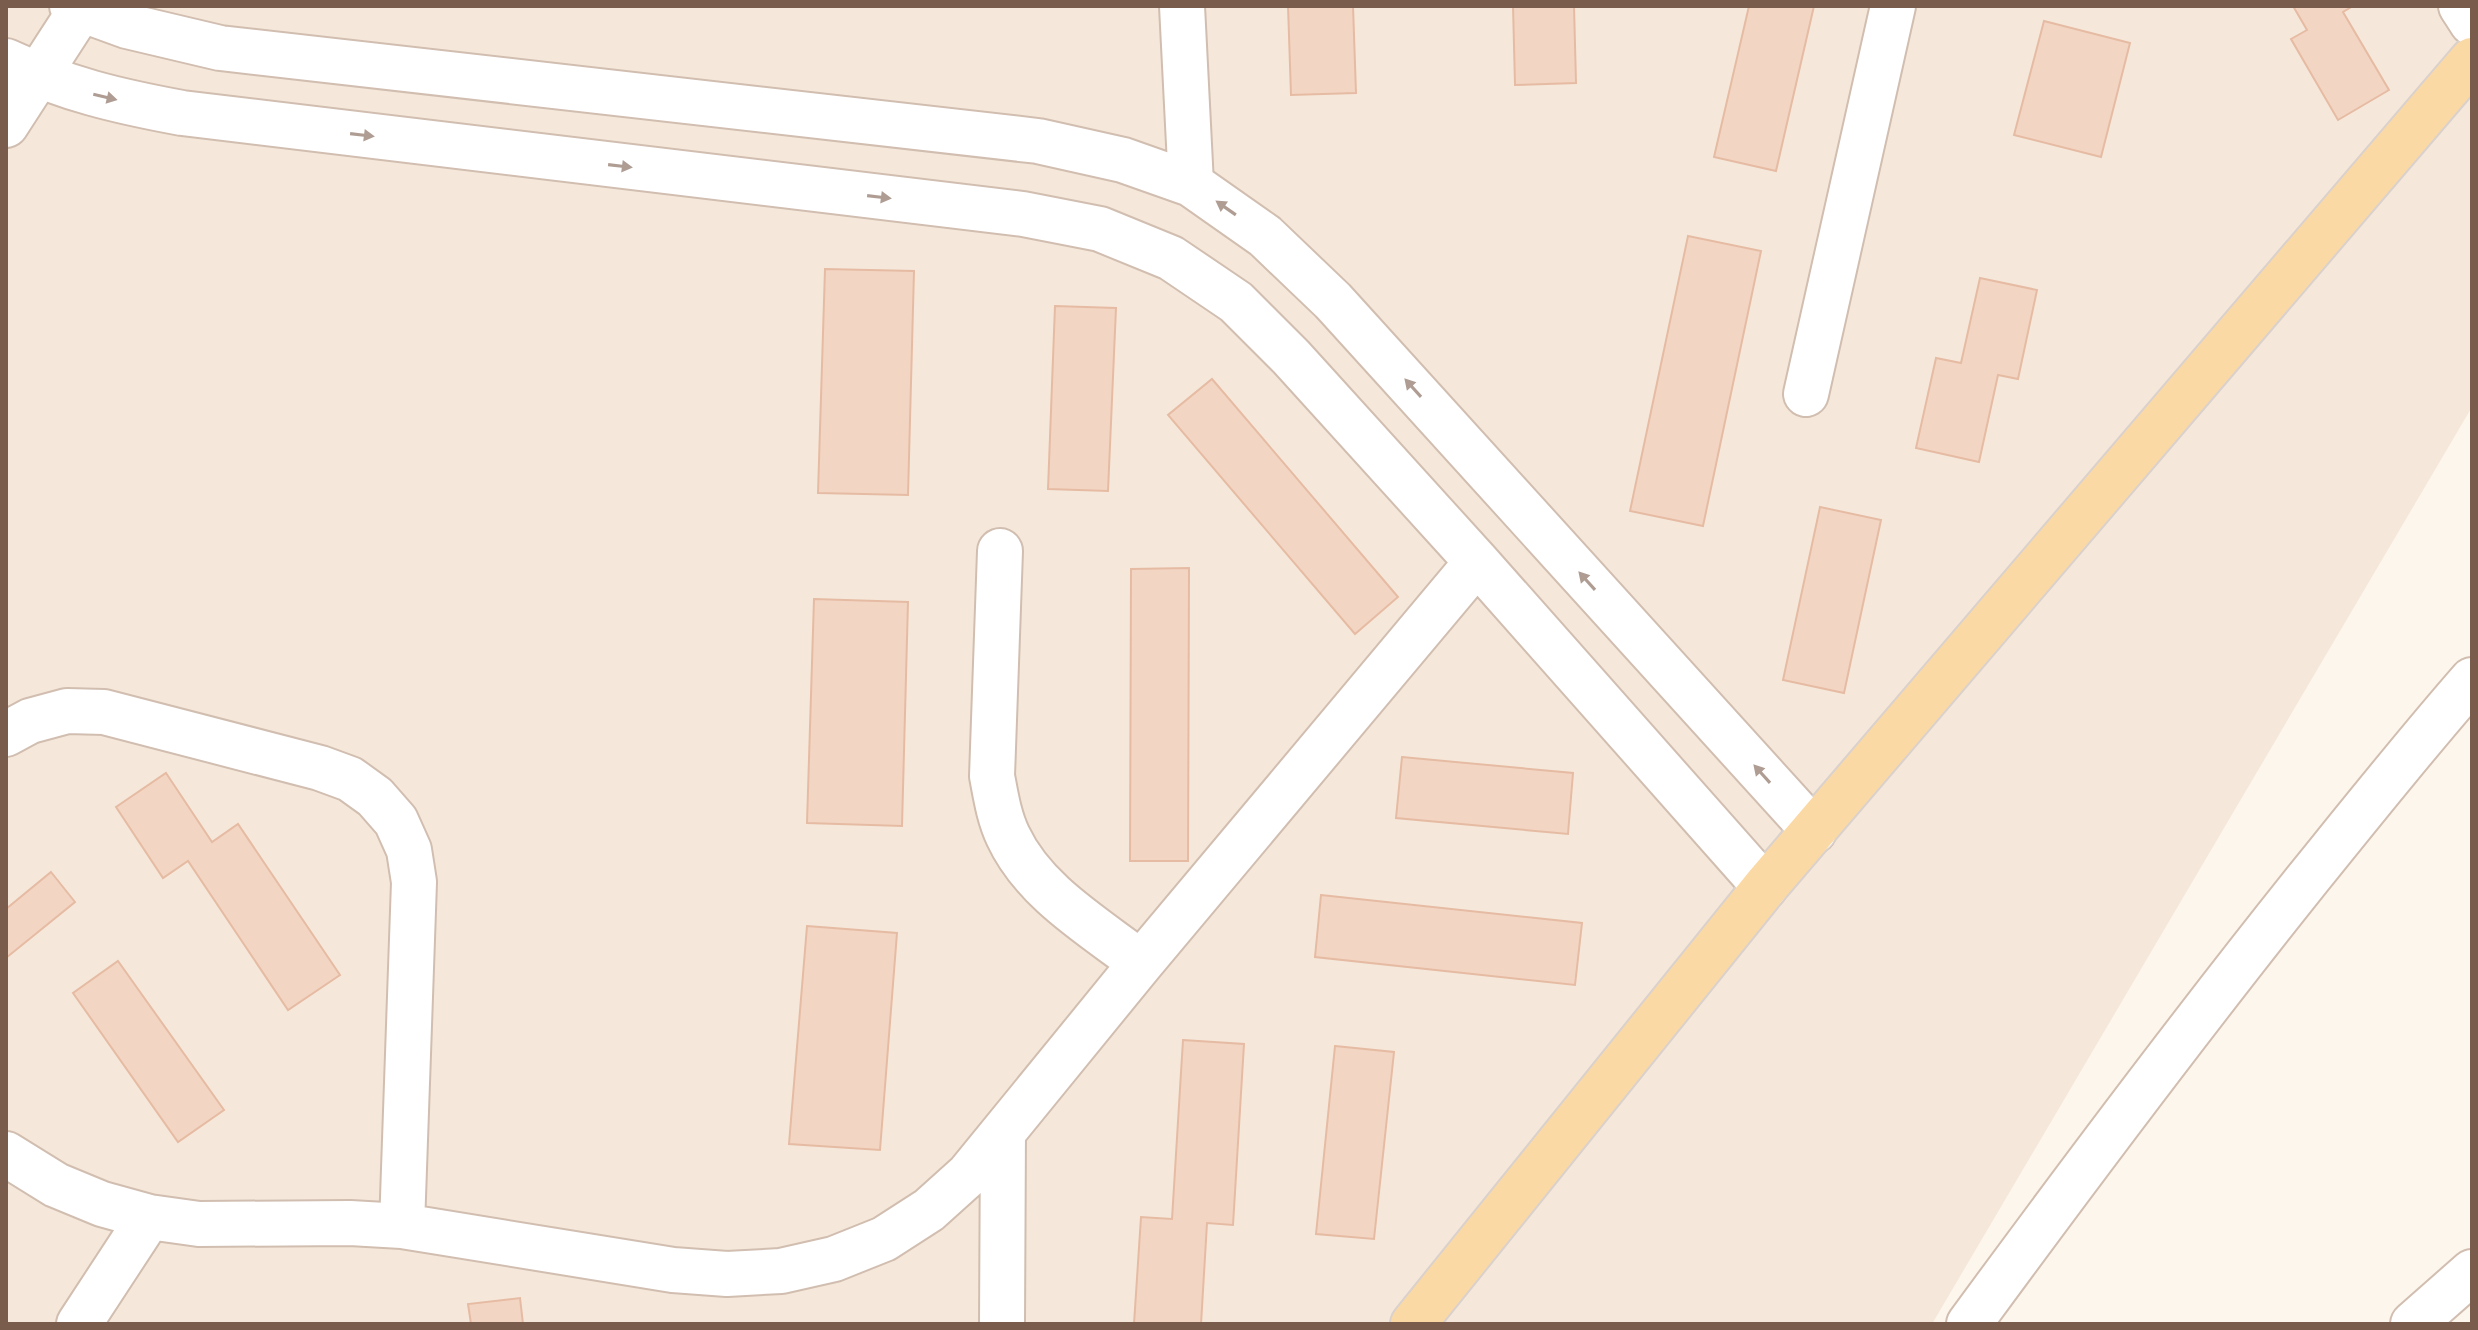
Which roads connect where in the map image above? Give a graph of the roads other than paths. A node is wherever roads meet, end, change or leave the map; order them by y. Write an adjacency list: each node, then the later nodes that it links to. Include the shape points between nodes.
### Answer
1 (1182, 6): 9 (street)
2 (1893, 6): 10 (street)
3 (2461, 6): 5 (street)
4 (81, 7): 7 (street); 9 (street, via 127,26 220,48 1038,141 1123,160)
5 (2472, 23)
6 (2472, 60): 16 (main road)
7 (22, 68): 8 (street); 12 (street, one-way to 12, via 86,93 182,113 1023,214 1100,229 1171,258 1236,302)
8 (6, 125)
9 (1191, 184): 16 (street, one-way to 9, via 1333,301 1265,236)
10 (1806, 394)
11 (1000, 551): 18 (street, via 992,776 998,807 1008,836 1043,887)
12 (1477, 562): 17 (street); 18 (street)
13 (2472, 680): 14 (street)
14 (2455, 720): 27 (street, via 2210,1001)
15 (6, 734): 22 (street, via 67,711 104,712 350,779 396,821 409,850 414,882)
16 (1814, 831): 17 (main road)
17 (1765, 887): 26 (main road)
18 (1141, 963): 19 (street)
19 (1003, 1133): 22 (street, via 929,1210 884,1239 834,1259 781,1271 673,1270); 25 (street)
20 (6, 1154): 21 (street, via 56,1185)
21 (149, 1217): 22 (street, via 199,1224); 24 (street)
22 (402, 1226)
23 (2472, 1272): 28 (street)
24 (79, 1324)
25 (1002, 1324)
26 (1413, 1324)
27 (1969, 1324)
28 (2413, 1324)

